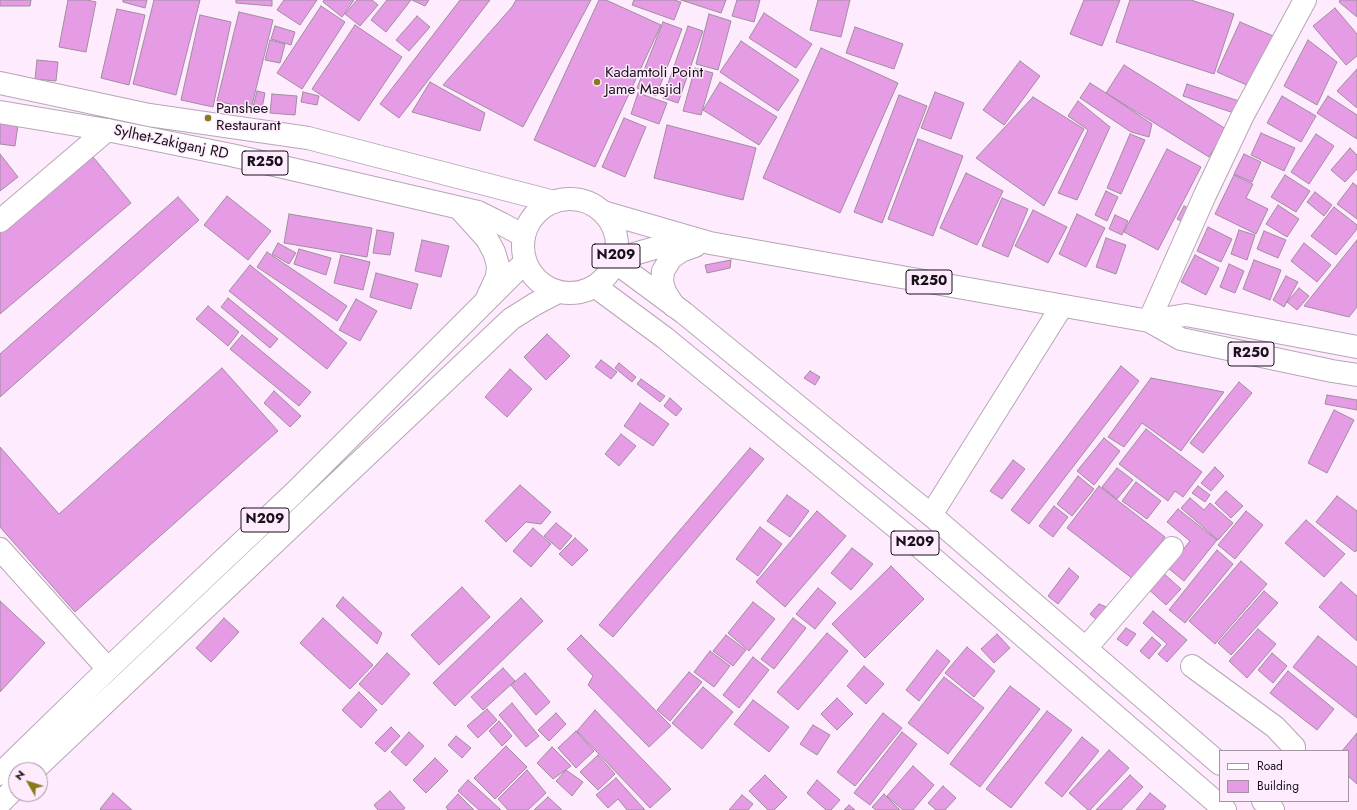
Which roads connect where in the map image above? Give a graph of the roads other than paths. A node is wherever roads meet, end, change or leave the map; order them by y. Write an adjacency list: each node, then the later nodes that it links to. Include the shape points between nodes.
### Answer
1 (1305, 0): 18 (main road, via 1243,115)
2 (0, 83): 5 (main road, R250, via 149,115 308,138)
3 (0, 112): 4 (main road, Sylhet-Zakiganj RD / R250)
4 (107, 130): 6 (main road, Sylhet-Zakiganj RD / R250, via 232,155); 8 (main road)
5 (554, 202): 7 (main road, N209, via 580,200 593,204); 9 (main road, N209, via 540,209 530,221)
6 (459, 208): 9 (main road, Sylhet-Zakiganj RD / R250, via 478,212); 17 (main road, via 487,239 498,265 497,277)
7 (603, 212): 10 (main road, R250); 12 (main road, N209, via 612,222 617,235)
8 (0, 221)
9 (524, 236): 11 (main road, N209)
10 (710, 244): 12 (main road, R250, via 670,245 627,256); 15 (main road, via 681,251 671,258 663,271 663,287); 16 (main road, R250)
11 (525, 262): 14 (main road, N209, via 533,276 544,286); 17 (main road, N209)
12 (615, 262): 13 (main road, N209, via 607,276); 15 (main road, N209)
13 (596, 287): 14 (main road, N209, via 571,294); 33 (main road, N209, via 665,338 914,542)
14 (558, 292): 28 (main road, N209, via 511,319)
15 (674, 306): 21 (main road, N209)
16 (1062, 306): 18 (main road, R250); 21 (main road)
17 (481, 307): 26 (main road, N209, via 294,493)
18 (1149, 321): 19 (main road, R250, via 1186,315); 20 (main road, R250, via 1181,339)
19 (1357, 347)
20 (1357, 375)
21 (931, 515): 24 (main road, N209)
22 (1172, 548): 24 (main road)
23 (0, 550): 26 (main road)
24 (1086, 648): 29 (main road, N209)
25 (1192, 666): 27 (main road, via 1275,727)
26 (108, 669): 30 (main road, N209)
27 (1294, 750)
28 (42, 762)
29 (1219, 763)
30 (0, 774)
31 (8, 796): 32 (main road)
32 (0, 803)
33 (1225, 810)

